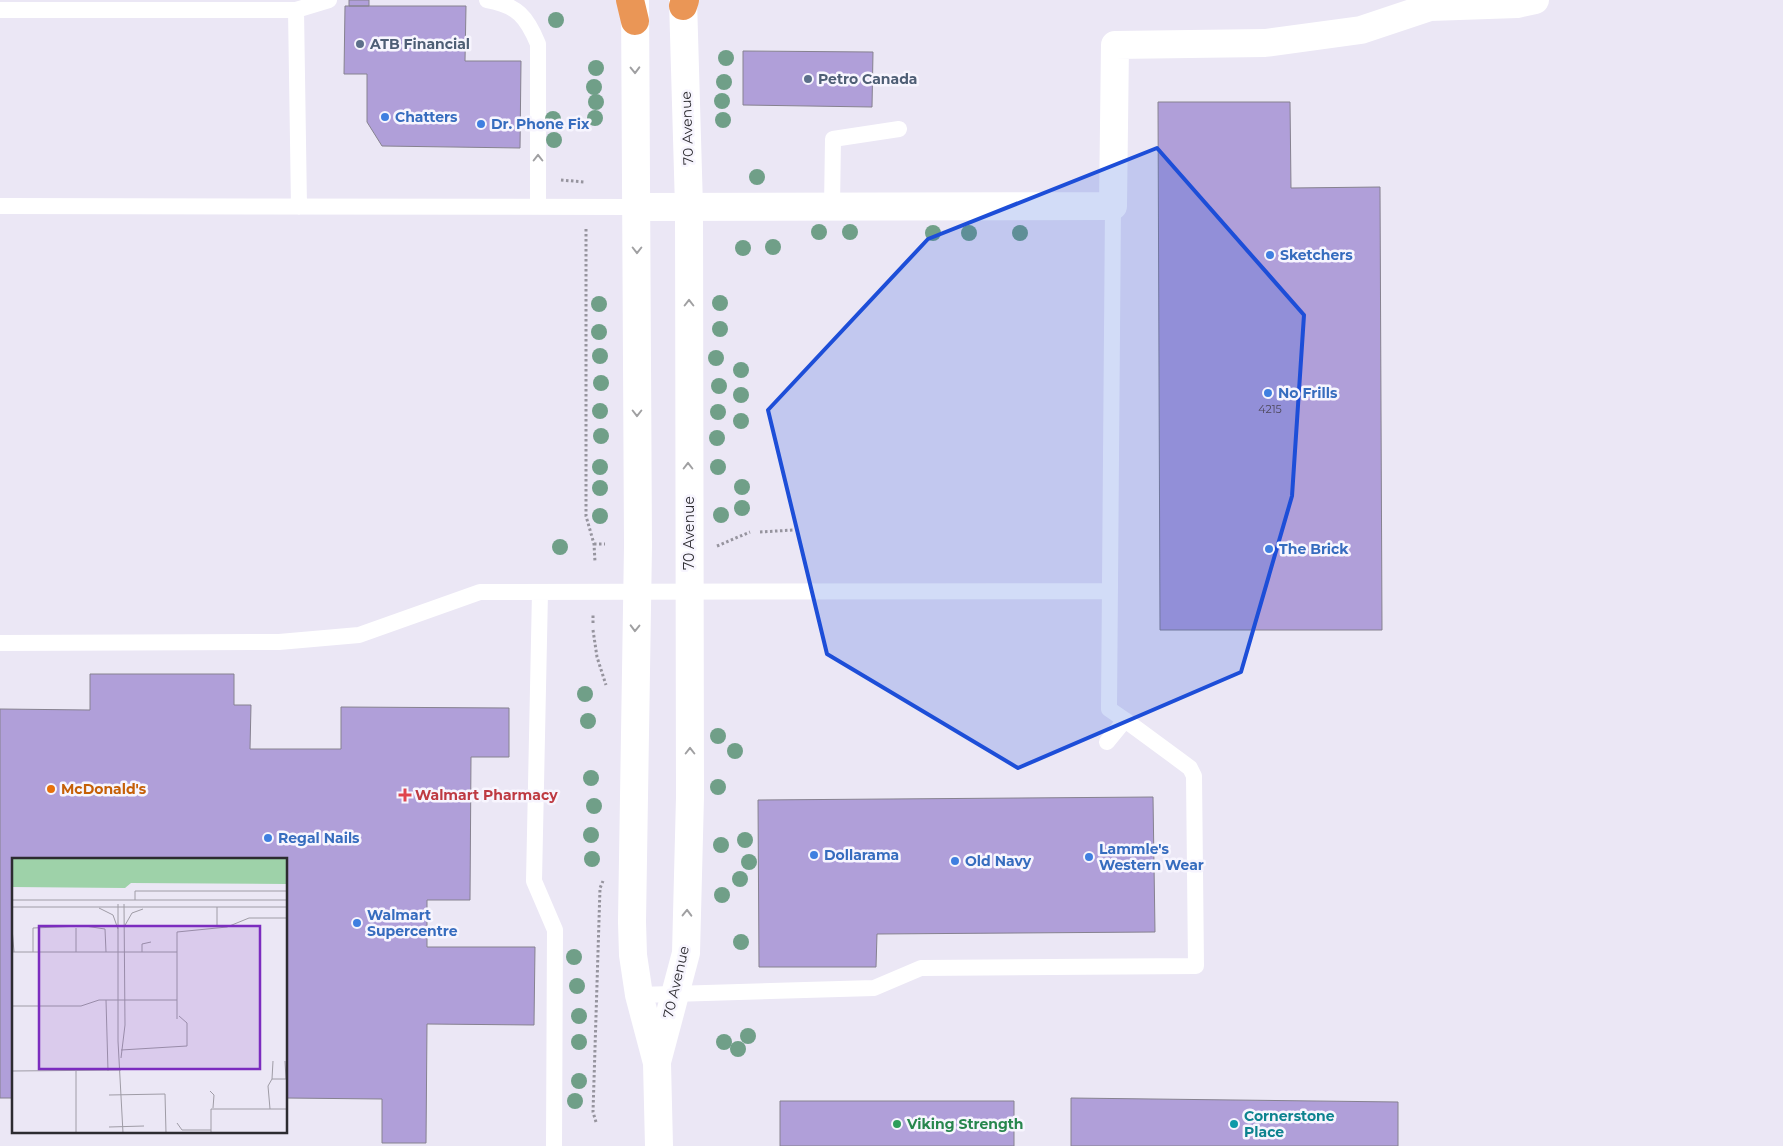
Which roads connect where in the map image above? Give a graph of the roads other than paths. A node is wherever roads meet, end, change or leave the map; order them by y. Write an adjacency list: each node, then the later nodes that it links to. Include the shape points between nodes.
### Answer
1 (329, 0): 8 (lane)
2 (486, 0): 12 (lane, one-way to 2, via 538,44 530,22 516,10)
3 (1535, 0): 5 (street, via 1517,4)
4 (684, 2): 13 (street, 70 Avenue)
5 (1430, 4): 15 (street, via 1361,30 1264,43 1115,45)
6 (633, 7): 16 (street, 70 Avenue, one-way to 16)
7 (0, 10): 8 (lane)
8 (296, 10): 11 (lane)
9 (899, 128): 14 (lane, via 833,139)
10 (0, 206): 11 (lane)
11 (299, 206): 12 (lane)
12 (538, 206): 16 (lane)
13 (689, 206): 14 (street); 16 (street); 20 (street, 70 Avenue, one-way to 13)
14 (832, 206): 15 (street)
15 (1113, 206): 17 (lane)
16 (636, 207): 19 (street, 70 Avenue, one-way to 19)
17 (1110, 591): 20 (lane); 22 (lane, via 1109,709)
18 (540, 592): 19 (lane); 21 (lane, via 480,592 359,635 341,638 279,642); 27 (lane, via 534,882 555,930)
19 (636, 592): 20 (lane); 24 (street, 70 Avenue, one-way to 24, via 632,922)
20 (689, 592): 25 (street, 70 Avenue, one-way to 20, via 686,952 690,797)
21 (0, 643)
22 (1125, 720): 23 (lane); 25 (lane, via 1190,768 1194,776 1196,966 921,968 874,988)
23 (1108, 742)
24 (639, 995): 25 (lane); 26 (street, 70 Avenue)
25 (674, 995): 26 (street, 70 Avenue)
26 (657, 1063): 28 (street, 70 Avenue)
27 (554, 1146)
28 (659, 1146)

